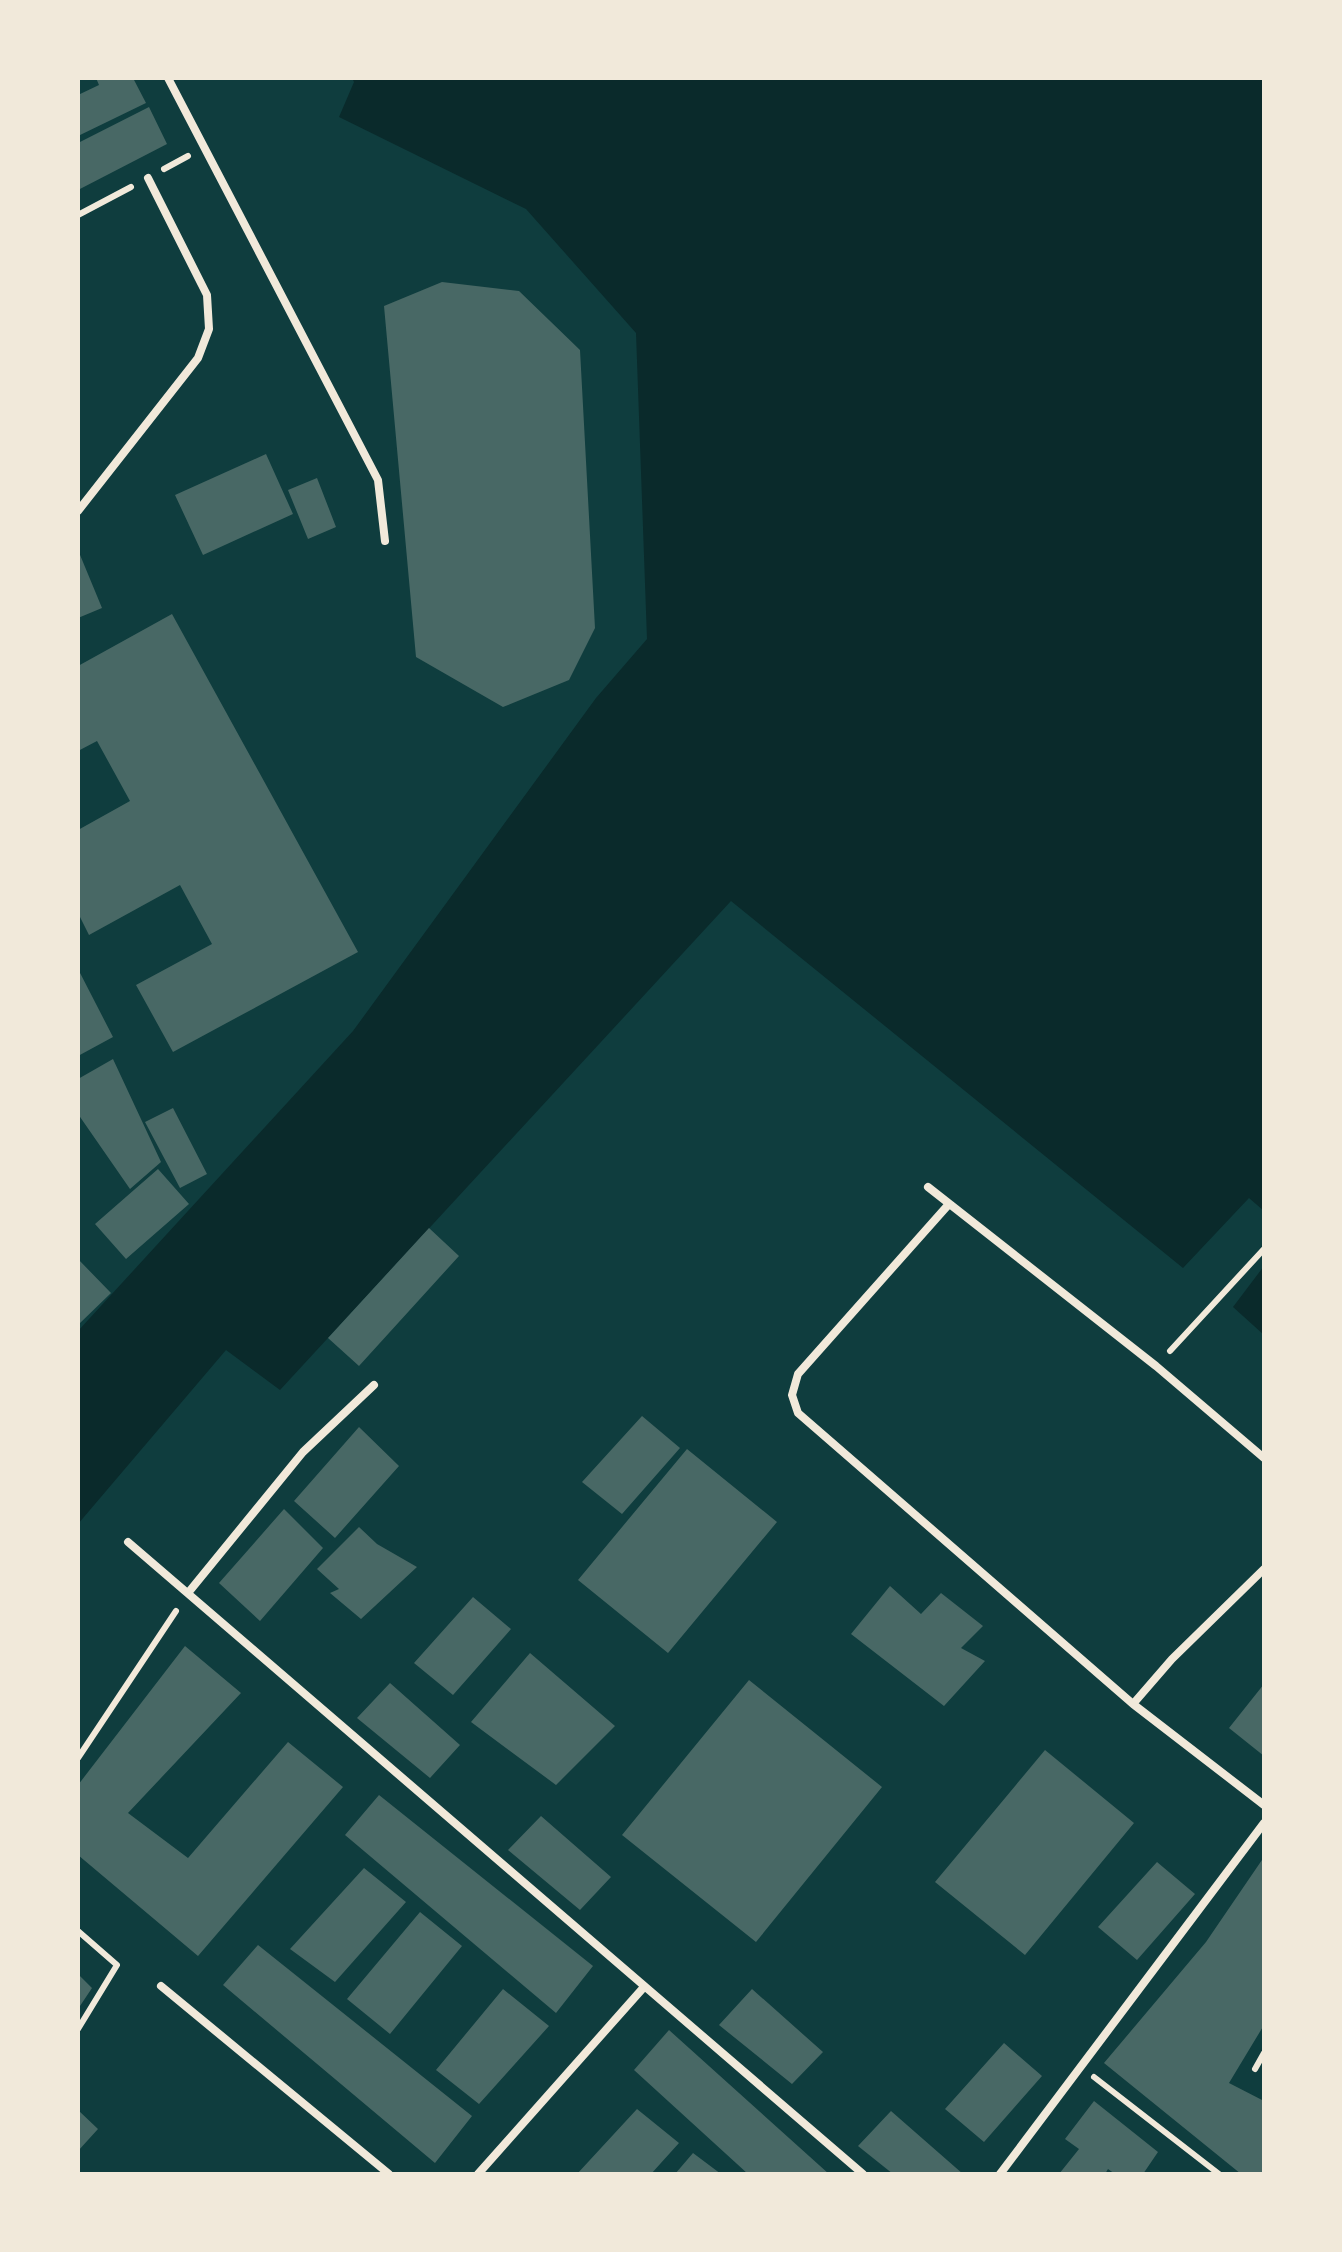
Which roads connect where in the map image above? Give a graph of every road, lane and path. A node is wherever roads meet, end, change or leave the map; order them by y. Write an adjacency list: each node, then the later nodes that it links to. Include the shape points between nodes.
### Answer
1 (168, 78): 4 (lane, via 378,480)
2 (148, 178): 3 (lane, via 206,295 209,328 198,358)
3 (78, 512)
4 (385, 542)
5 (928, 1187): 6 (lane)
6 (949, 1204): 8 (lane); 14 (lane, via 798,1374 792,1395 798,1413)
7 (1264, 1248): 8 (path)
8 (1156, 1366): 10 (lane)
9 (374, 1385): 13 (lane, via 302,1452)
10 (1264, 1458)
11 (128, 1542): 13 (lane)
12 (1264, 1569): 14 (lane)
13 (188, 1594): 15 (path); 20 (lane)
14 (1133, 1704): 16 (lane)
15 (78, 1758)
16 (1264, 1804)
17 (1264, 1823): 23 (lane)
18 (78, 1932): 21 (path, via 118,1965)
19 (161, 1986): 25 (lane)
20 (644, 1988): 26 (lane); 27 (lane)
21 (78, 2028)
22 (1264, 2052): 24 (path)
23 (1082, 2067): 28 (lane); 29 (path)
24 (1255, 2069)
25 (389, 2174)
26 (478, 2174)
27 (864, 2174)
28 (1000, 2174)
29 (1219, 2174)

